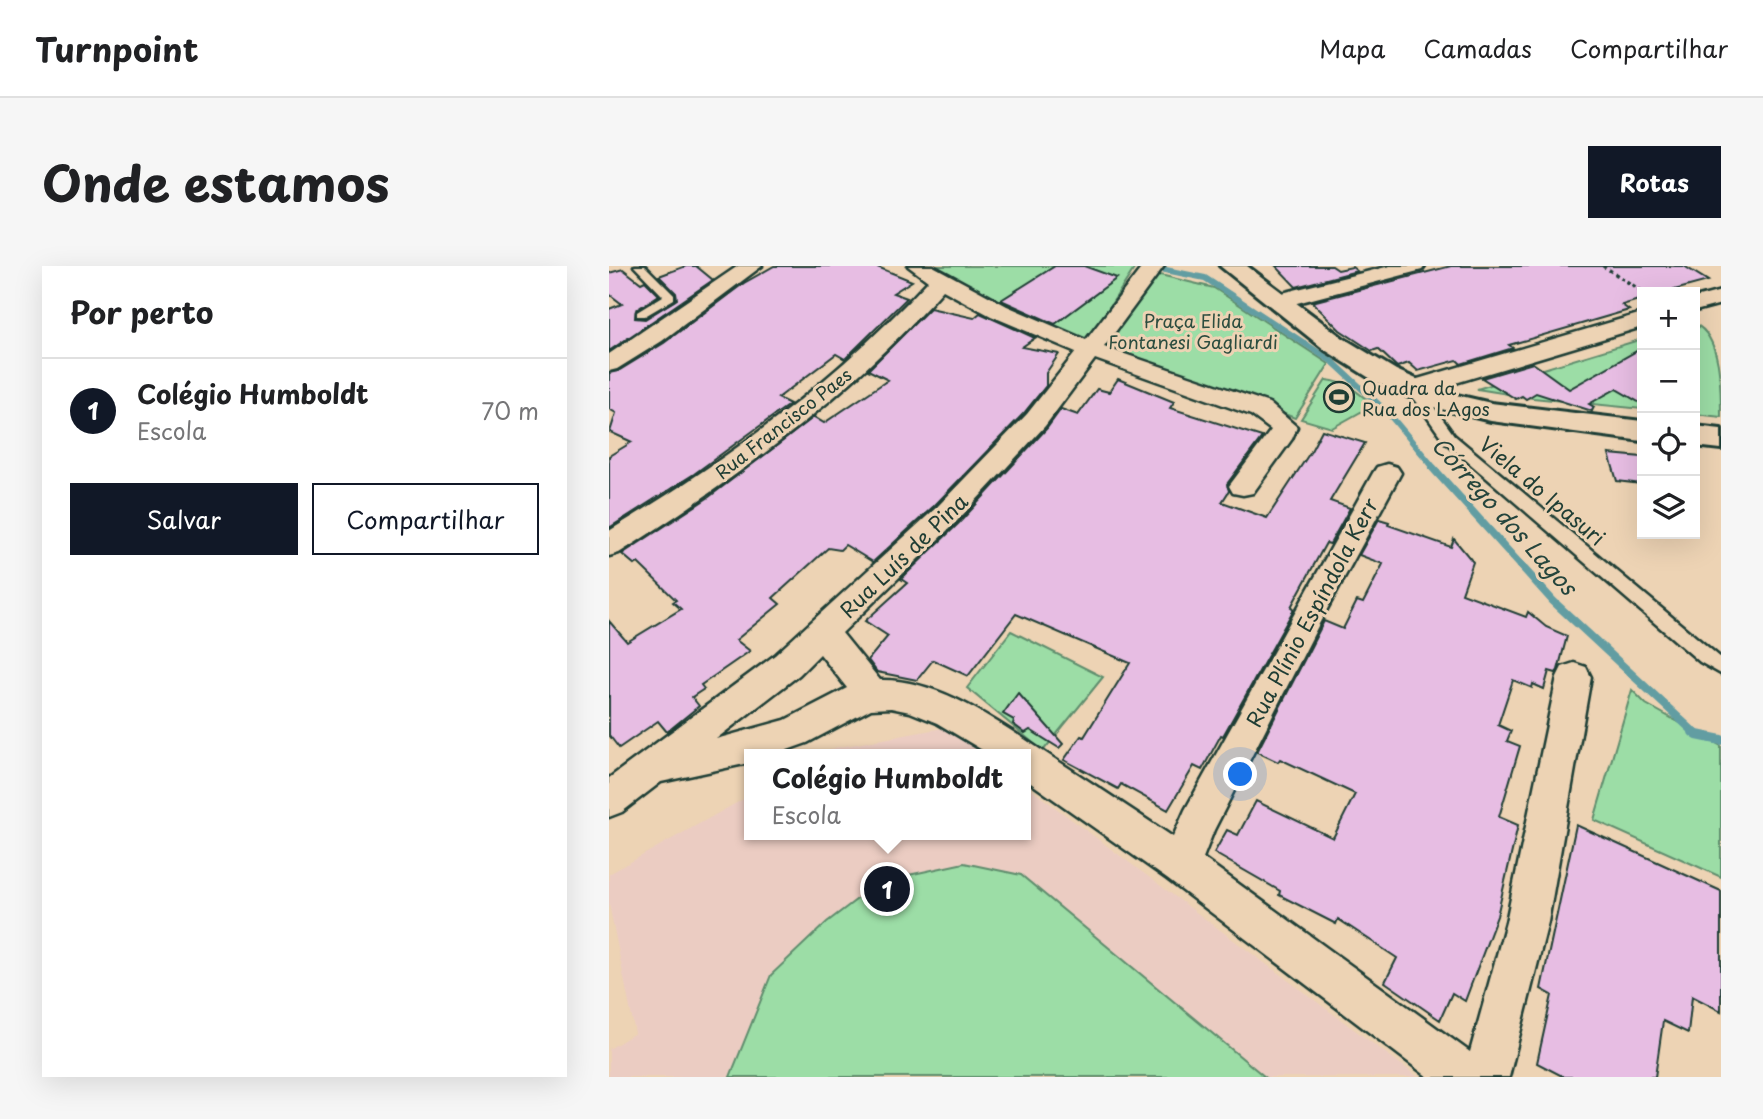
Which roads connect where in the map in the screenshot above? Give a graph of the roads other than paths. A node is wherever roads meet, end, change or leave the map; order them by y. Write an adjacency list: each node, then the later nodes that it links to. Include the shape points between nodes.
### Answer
1 (639, 266): 11 (lane, via 670,297)
2 (752, 266): 14 (street)
3 (918, 266): 7 (street)
4 (1154, 266): 13 (street, Rua Luís de Pina)
5 (1232, 266): 9 (street)
6 (1415, 266): 9 (street)
7 (940, 280): 13 (street, via 994,309); 21 (street, Rua Francisco Paes, via 872,353 774,434)
8 (1721, 297): 10 (street)
9 (1278, 300): 15 (street, via 1334,344)
10 (1700, 303)
11 (641, 314)
12 (1637, 321): 15 (street)
13 (1091, 349): 20 (street, via 1260,409 1284,427); 22 (street, Rua Luís de Pina, via 1036,420 983,477)
14 (609, 364)
15 (1413, 388): 16 (street, via 1439,400 1491,412); 23 (lane, Viela do Ipasuri, via 1449,438)
16 (1637, 430)
17 (1700, 437): 18 (street)
18 (1721, 439)
19 (1387, 473): 30 (street, Rua Plínio Espíndola Kerr, via 1198,823)
20 (1243, 486)
21 (609, 545)
22 (823, 633): 25 (street); 28 (street, Rua Luís de Pina)
23 (1721, 667)
24 (1574, 677): 32 (street, via 1527,922)
25 (871, 694): 26 (street, via 917,699); 28 (street, via 797,731 717,757)
26 (1011, 749)
27 (1031, 762): 30 (street)
28 (651, 768): 29 (street, Rua Luís de Pina)
29 (609, 800)
30 (1181, 864): 31 (street)
31 (1467, 1077)
32 (1486, 1077)

